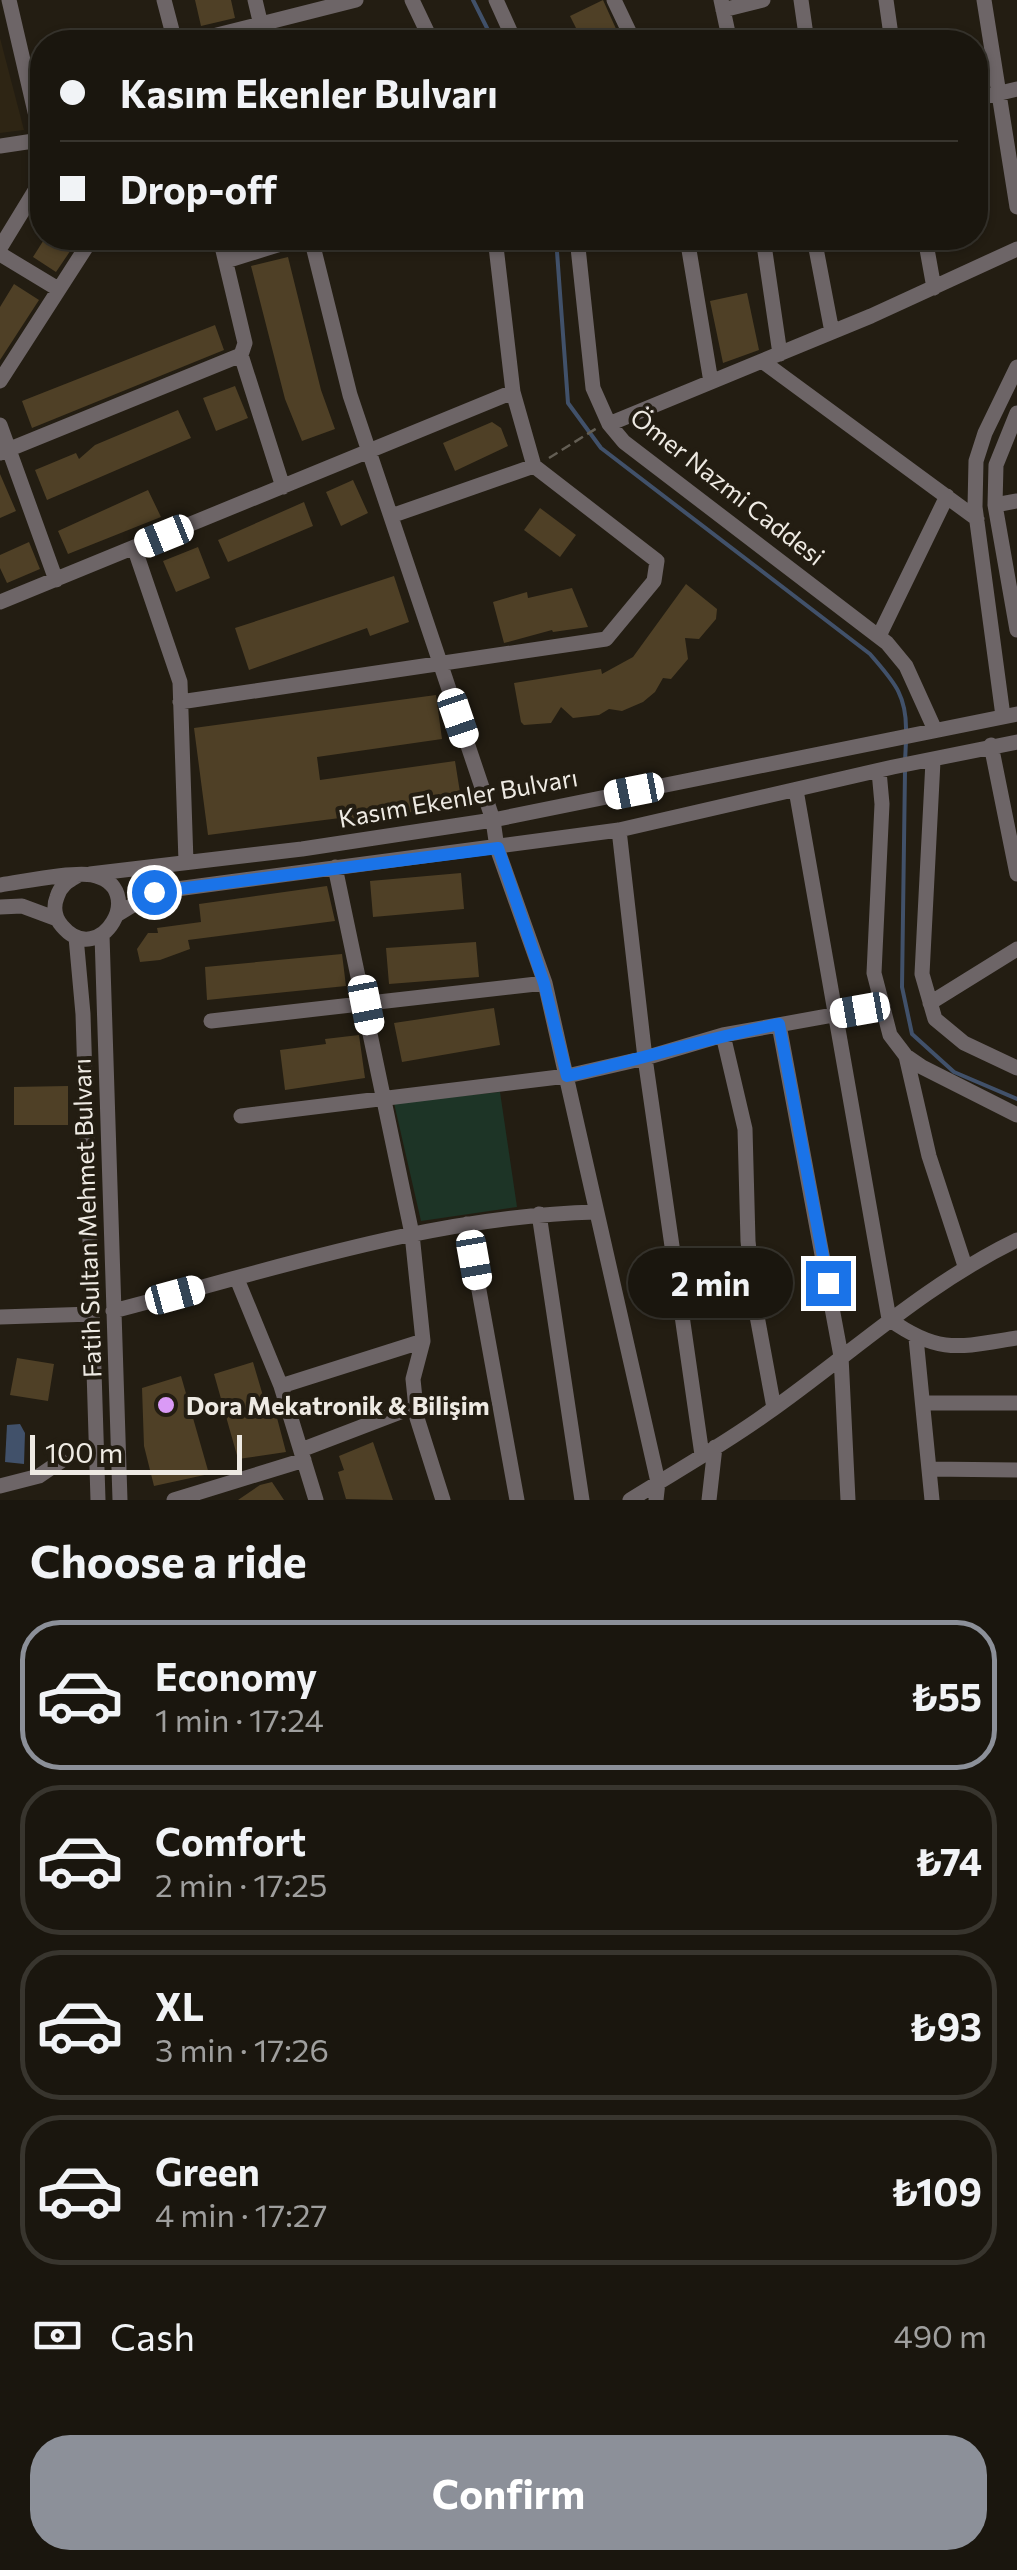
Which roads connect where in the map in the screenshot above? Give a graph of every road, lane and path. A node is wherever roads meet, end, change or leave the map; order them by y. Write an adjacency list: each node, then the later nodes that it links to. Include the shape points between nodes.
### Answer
1 (9, 0): 22 (street)
2 (164, 0): 13 (street)
3 (256, 0): 14 (street)
4 (356, 0): 15 (street)
5 (412, 0): 16 (street)
6 (496, 0): 17 (street)
7 (614, 0): 18 (street)
8 (763, 0): 12 (street)
9 (801, 0): 20 (street)
10 (886, 0): 21 (street)
11 (984, 0): 24 (street)
12 (722, 5): 19 (street)
13 (171, 30)
14 (262, 30)
15 (274, 30)
16 (426, 30)
17 (510, 30)
18 (628, 30)
19 (727, 30)
20 (805, 30)
21 (890, 30)
22 (30, 61)
23 (1017, 89): 24 (street)
24 (1000, 92): 25 (street); 29 (street)
25 (988, 95)
26 (30, 142): 27 (street)
27 (0, 146)
28 (30, 199): 41 (street)
29 (1017, 207)
30 (1017, 249): 43 (street)
31 (84, 250): 44 (street)
32 (223, 250): 42 (street)
33 (261, 250): 42 (street)
34 (314, 250): 57 (street)
35 (496, 250): 52 (street)
36 (578, 250): 55 (street, Ömer Nazmi Caddesi)
37 (690, 250): 51 (street)
38 (765, 250): 46 (street)
39 (816, 250): 45 (street)
40 (926, 250): 43 (street)
41 (0, 251): 44 (street)
42 (226, 261): 47 (street, via 245,344)
43 (934, 288): 45 (street)
44 (58, 289): 50 (street)
45 (832, 332): 46 (street)
46 (780, 354): 48 (street)
47 (241, 355): 56 (street); 59 (street)
48 (762, 361): 51 (street); 60 (street)
49 (1017, 366): 64 (street, via 976,462)
50 (0, 380)
51 (711, 382): 55 (street)
52 (513, 392): 57 (street); 58 (street)
53 (1017, 413): 62 (street, via 996,464)
54 (0, 425): 56 (street)
55 (601, 427): 58 (path); 69 (street, Ömer Nazmi Caddesi)
56 (6, 451): 66 (street)
57 (370, 452): 59 (street); 63 (street)
58 (534, 466): 63 (street); 70 (street, via 657,561 654,581 606,638)
59 (282, 488): 65 (street)
60 (947, 496): 64 (street); 69 (street)
61 (1017, 500): 62 (street)
62 (995, 505): 68 (street)
63 (391, 516): 70 (street)
64 (977, 519): 72 (street)
65 (134, 547): 66 (street); 71 (street, via 180,682)
66 (56, 580): 67 (street)
67 (0, 602)
68 (1017, 630)
69 (879, 636): 73 (street, Ömer Nazmi Caddesi, via 906,666)
70 (439, 663): 71 (street); 79 (street)
71 (180, 702): 82 (street)
72 (1010, 715): 73 (street)
73 (931, 731): 79 (street, Kasım Ekenler Bulvarı)
74 (1017, 742): 75 (street)
75 (991, 745): 76 (street); 84 (street)
76 (928, 762): 77 (street, Kasım Ekenler Bulvarı); 94 (street, via 922,974)
77 (886, 769): 78 (street, Kasım Ekenler Bulvarı); 96 (street, via 874,973)
78 (796, 790): 80 (street, Kasım Ekenler Bulvarı); 97 (street)
79 (493, 820): 81 (street); 82 (street, Kasım Ekenler Bulvarı)
80 (619, 830): 81 (street, Kasım Ekenler Bulvarı); 102 (street)
81 (498, 848): 83 (street, Kasım Ekenler Bulvarı); 93 (street)
82 (186, 862): 85 (street, Kasım Ekenler Bulvarı)
83 (335, 867): 88 (street, Kasım Ekenler Bulvarı, via 154,892); 95 (street)
84 (1017, 874)
85 (84, 875): 86 (street, Kasım Ekenler Bulvarı); 88 (street, via 103,878 113,888); 89 (street, via 58,893)
86 (0, 885)
87 (0, 906): 89 (street)
88 (118, 914): 90 (street)
89 (57, 919): 91 (street)
90 (102, 934): 91 (street); 115 (street, Fatih Sultan Mehmet Bulvarı)
91 (76, 937): 116 (street, Fatih Sultan Mehmet Bulvarı)
92 (1017, 948): 94 (street)
93 (544, 983): 95 (street); 104 (street)
94 (930, 1003): 103 (street, via 935,1019 964,1043)
95 (366, 1005): 98 (street); 105 (street)
96 (882, 1006): 97 (street); 101 (street, via 890,1035)
97 (838, 1014): 99 (street); 118 (street)
98 (211, 1022)
99 (779, 1024): 100 (street); 122 (street)
100 (722, 1035): 102 (street); 127 (street, via 745,1129 752,1273)
101 (906, 1056): 106 (street); 113 (street)
102 (646, 1058): 104 (street); 128 (street)
103 (1017, 1068)
104 (567, 1076): 105 (street); 108 (street)
105 (385, 1098): 107 (street); 111 (street)
106 (1017, 1115)
107 (241, 1116)
108 (596, 1212): 109 (street); 133 (street)
109 (539, 1214): 110 (street); 141 (street)
110 (467, 1224): 111 (street); 140 (street)
111 (412, 1234): 114 (street); 121 (street)
112 (1017, 1240): 113 (street)
113 (965, 1266): 118 (street)
114 (236, 1279): 115 (street); 123 (street)
115 (114, 1311): 136 (street, Fatih Sultan Mehmet Bulvarı)
116 (93, 1314): 117 (street); 135 (street, Fatih Sultan Mehmet Bulvarı)
117 (0, 1318)
118 (889, 1319): 119 (street); 122 (street)
119 (916, 1338): 120 (street, via 967,1346); 125 (street)
120 (1017, 1338)
121 (424, 1341): 123 (street); 126 (street, via 414,1379)
122 (841, 1356): 127 (street); 145 (street)
123 (281, 1386): 129 (street)
124 (1017, 1403): 125 (street)
125 (923, 1404): 131 (street)
126 (416, 1406): 129 (street); 139 (street)
127 (774, 1408): 128 (street)
128 (708, 1451): 133 (street); 144 (street)
129 (302, 1455): 137 (street); 138 (street)
130 (61, 1461): 134 (street, via 39,1476)
131 (929, 1469): 132 (street); 146 (street)
132 (1017, 1470)
133 (658, 1482): 142 (street); 143 (street)
134 (0, 1486)
135 (98, 1500)
136 (120, 1500)
137 (174, 1500)
138 (316, 1500)
139 (443, 1500)
140 (517, 1500)
141 (582, 1500)
142 (630, 1500)
143 (656, 1500)
144 (709, 1500)
145 (848, 1500)
146 (932, 1500)

